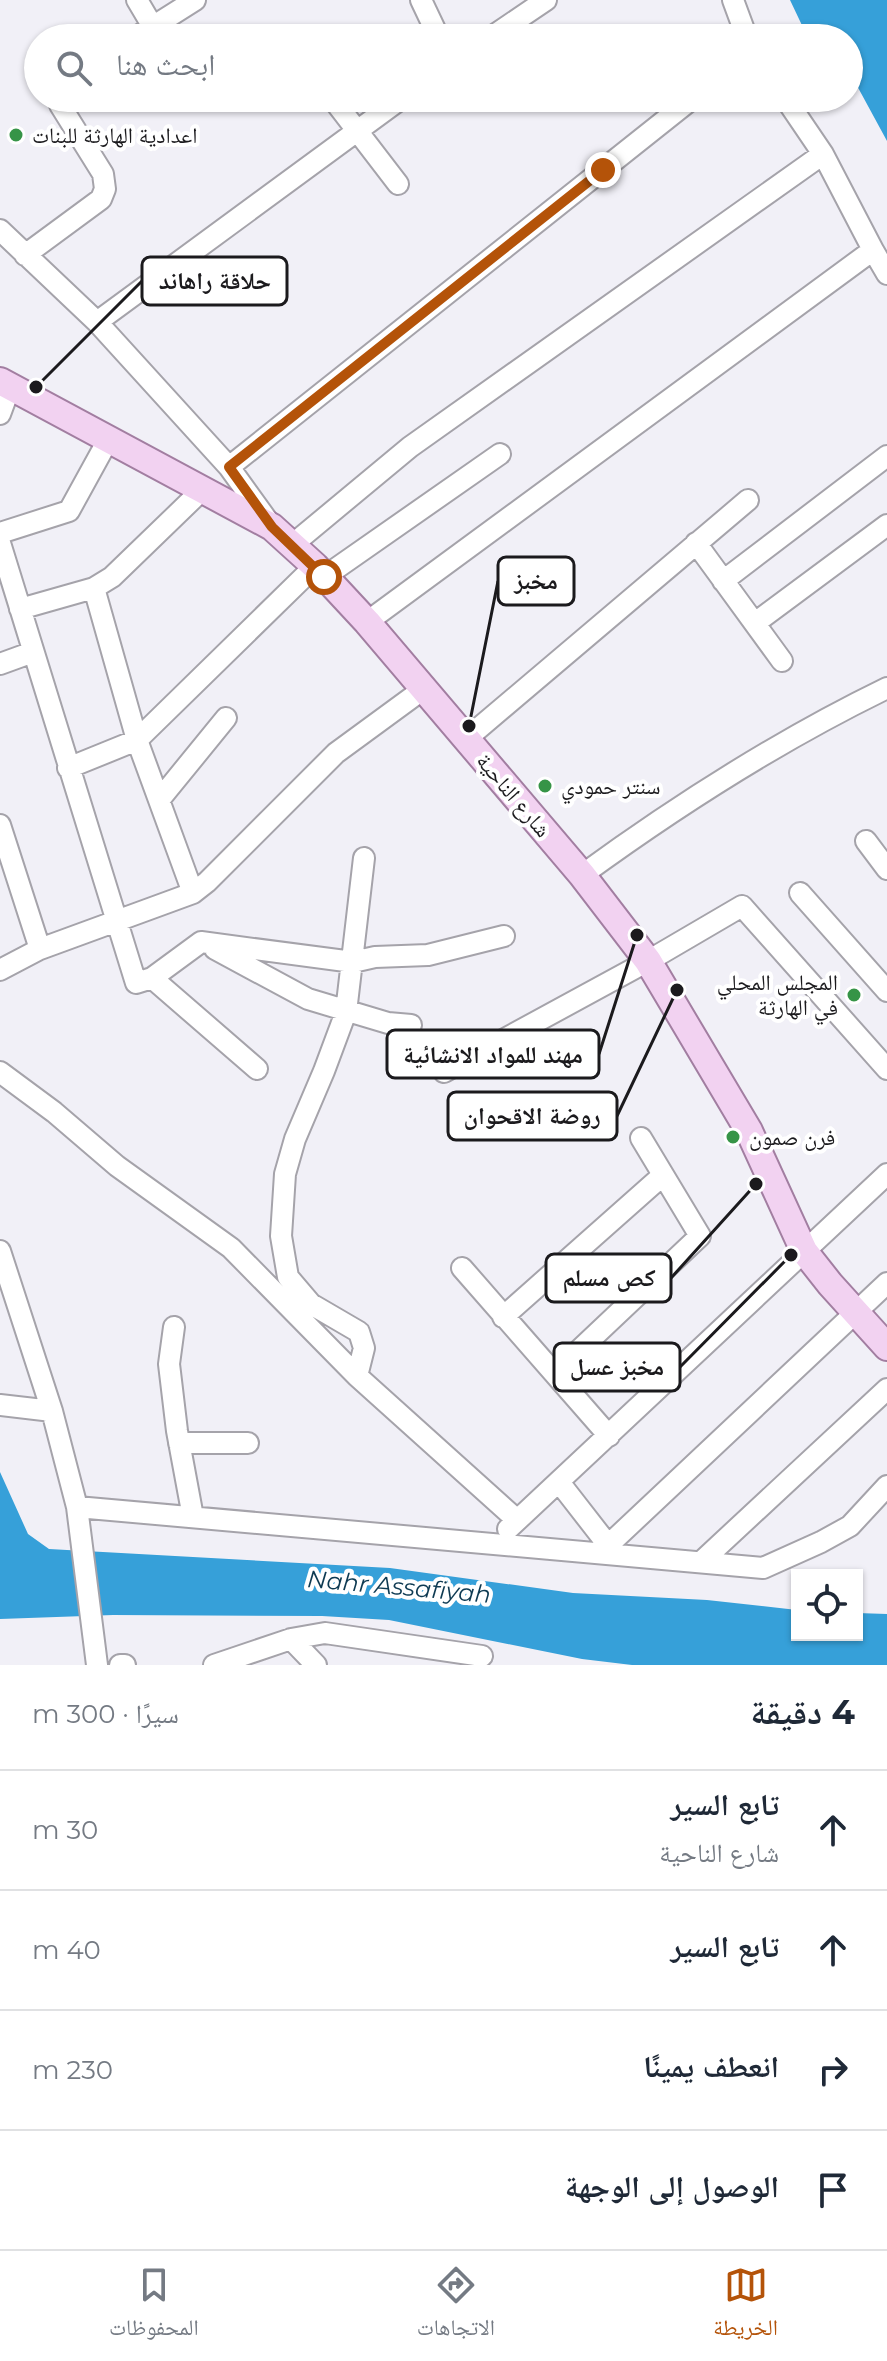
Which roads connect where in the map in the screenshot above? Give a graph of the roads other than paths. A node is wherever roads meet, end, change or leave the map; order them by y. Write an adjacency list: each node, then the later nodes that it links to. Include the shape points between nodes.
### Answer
1 (137, 0): 6 (street)
2 (195, 0): 7 (street)
3 (421, 0): 8 (street)
4 (546, 0): 9 (street)
5 (733, 0): 10 (street)
6 (151, 24)
7 (158, 24)
8 (432, 24)
9 (511, 24)
10 (742, 24)
11 (64, 112): 21 (street, via 103,174 105,189 101,199)
12 (343, 112): 16 (street)
13 (383, 112): 16 (street)
14 (675, 112): 29 (street)
15 (794, 112): 17 (street)
16 (358, 130): 18 (street); 23 (street)
17 (823, 154): 20 (street); 37 (street, via 410,447)
18 (398, 184)
19 (2, 239): 21 (street)
20 (873, 250): 22 (street); 42 (street)
21 (25, 255): 23 (street)
22 (887, 274)
23 (97, 322): 29 (street)
24 (5, 384): 25 (street); 26 (main road, شارع الناحية)
25 (0, 414)
26 (108, 440): 30 (main road, شارع الناحية); 34 (street, via 69,511)
27 (500, 454): 38 (street)
28 (887, 456): 39 (street)
29 (229, 467): 33 (street)
30 (201, 491): 33 (main road, شارع الناحية); 40 (street)
31 (748, 500): 36 (street)
32 (887, 525): 43 (street)
33 (272, 527): 37 (main road, شارع الناحية)
34 (0, 533)
35 (0, 543): 41 (street)
36 (696, 543): 39 (street); 50 (street)
37 (292, 545): 38 (main road, شارع الناحية)
38 (320, 572): 42 (main road, شارع الناحية); 51 (street)
39 (723, 581): 43 (street)
40 (94, 588): 41 (street); 51 (street)
41 (20, 609): 44 (street)
42 (367, 622): 48 (main road, شارع الناحية)
43 (755, 623): 45 (street)
44 (33, 652): 46 (street); 52 (street)
45 (782, 661)
46 (0, 664)
47 (887, 688): 58 (street, via 828,716)
48 (422, 690): 50 (main road, شارع الناحية); 59 (street, via 336,753)
49 (226, 718): 53 (street)
50 (466, 739): 58 (main road, شارع الناحية)
51 (137, 740): 52 (street); 53 (street)
52 (68, 768): 61 (street)
53 (160, 799): 59 (street)
54 (0, 825): 64 (street)
55 (866, 841): 57 (street)
56 (364, 858): 66 (street)
57 (887, 869)
58 (582, 875): 65 (main road, شارع الناحية)
59 (193, 893): 61 (street)
60 (800, 893): 69 (street)
61 (114, 920): 64 (street); 68 (street, via 136,983)
62 (504, 936): 66 (street, via 428,955)
63 (201, 942): 66 (street); 68 (street); 70 (street, via 308,999)
64 (40, 949): 67 (street)
65 (648, 961): 73 (street, via 742,906); 75 (street); 80 (main road, شارع الناحية, via 749,1131)
66 (353, 962): 70 (street)
67 (0, 970)
68 (152, 978): 72 (street)
69 (887, 991)
70 (346, 1012): 71 (street); 88 (street, via 295,1139 285,1174 281,1236 288,1277 311,1304 359,1332 364,1348)
71 (411, 1025)
72 (257, 1069)
73 (887, 1069)
74 (0, 1072): 88 (street, via 231,1248)
75 (444, 1072)
76 (641, 1138): 78 (street)
77 (887, 1174): 80 (street)
78 (662, 1176): 84 (street); 87 (street, via 700,1236)
79 (0, 1251): 91 (street)
80 (804, 1251): 83 (main road, شارع الناحية); 92 (street)
81 (462, 1268): 84 (street)
82 (887, 1283): 83 (street)
83 (856, 1314): 86 (main road, شارع الناحية); 101 (street)
84 (503, 1317): 87 (street)
85 (174, 1327): 93 (street, via 169,1364)
86 (887, 1347)
87 (555, 1373): 92 (street)
88 (357, 1376): 99 (street)
89 (887, 1389): 102 (street)
90 (0, 1405): 91 (street)
91 (52, 1411): 97 (street)
92 (609, 1436): 95 (street)
93 (179, 1443): 94 (street); 98 (street)
94 (248, 1443)
95 (559, 1482): 99 (street); 101 (street)
96 (887, 1486): 102 (street, via 850,1526 763,1568)
97 (77, 1507): 98 (street); 105 (street)
98 (193, 1517): 100 (street)
99 (517, 1520): 100 (street)
100 (493, 1542): 101 (street)
101 (604, 1548): 102 (street)
102 (701, 1562)
103 (291, 1639): 104 (street, via 325,1633); 106 (street); 107 (street)
104 (482, 1656)
105 (97, 1665)
106 (214, 1665)
107 (316, 1665)

